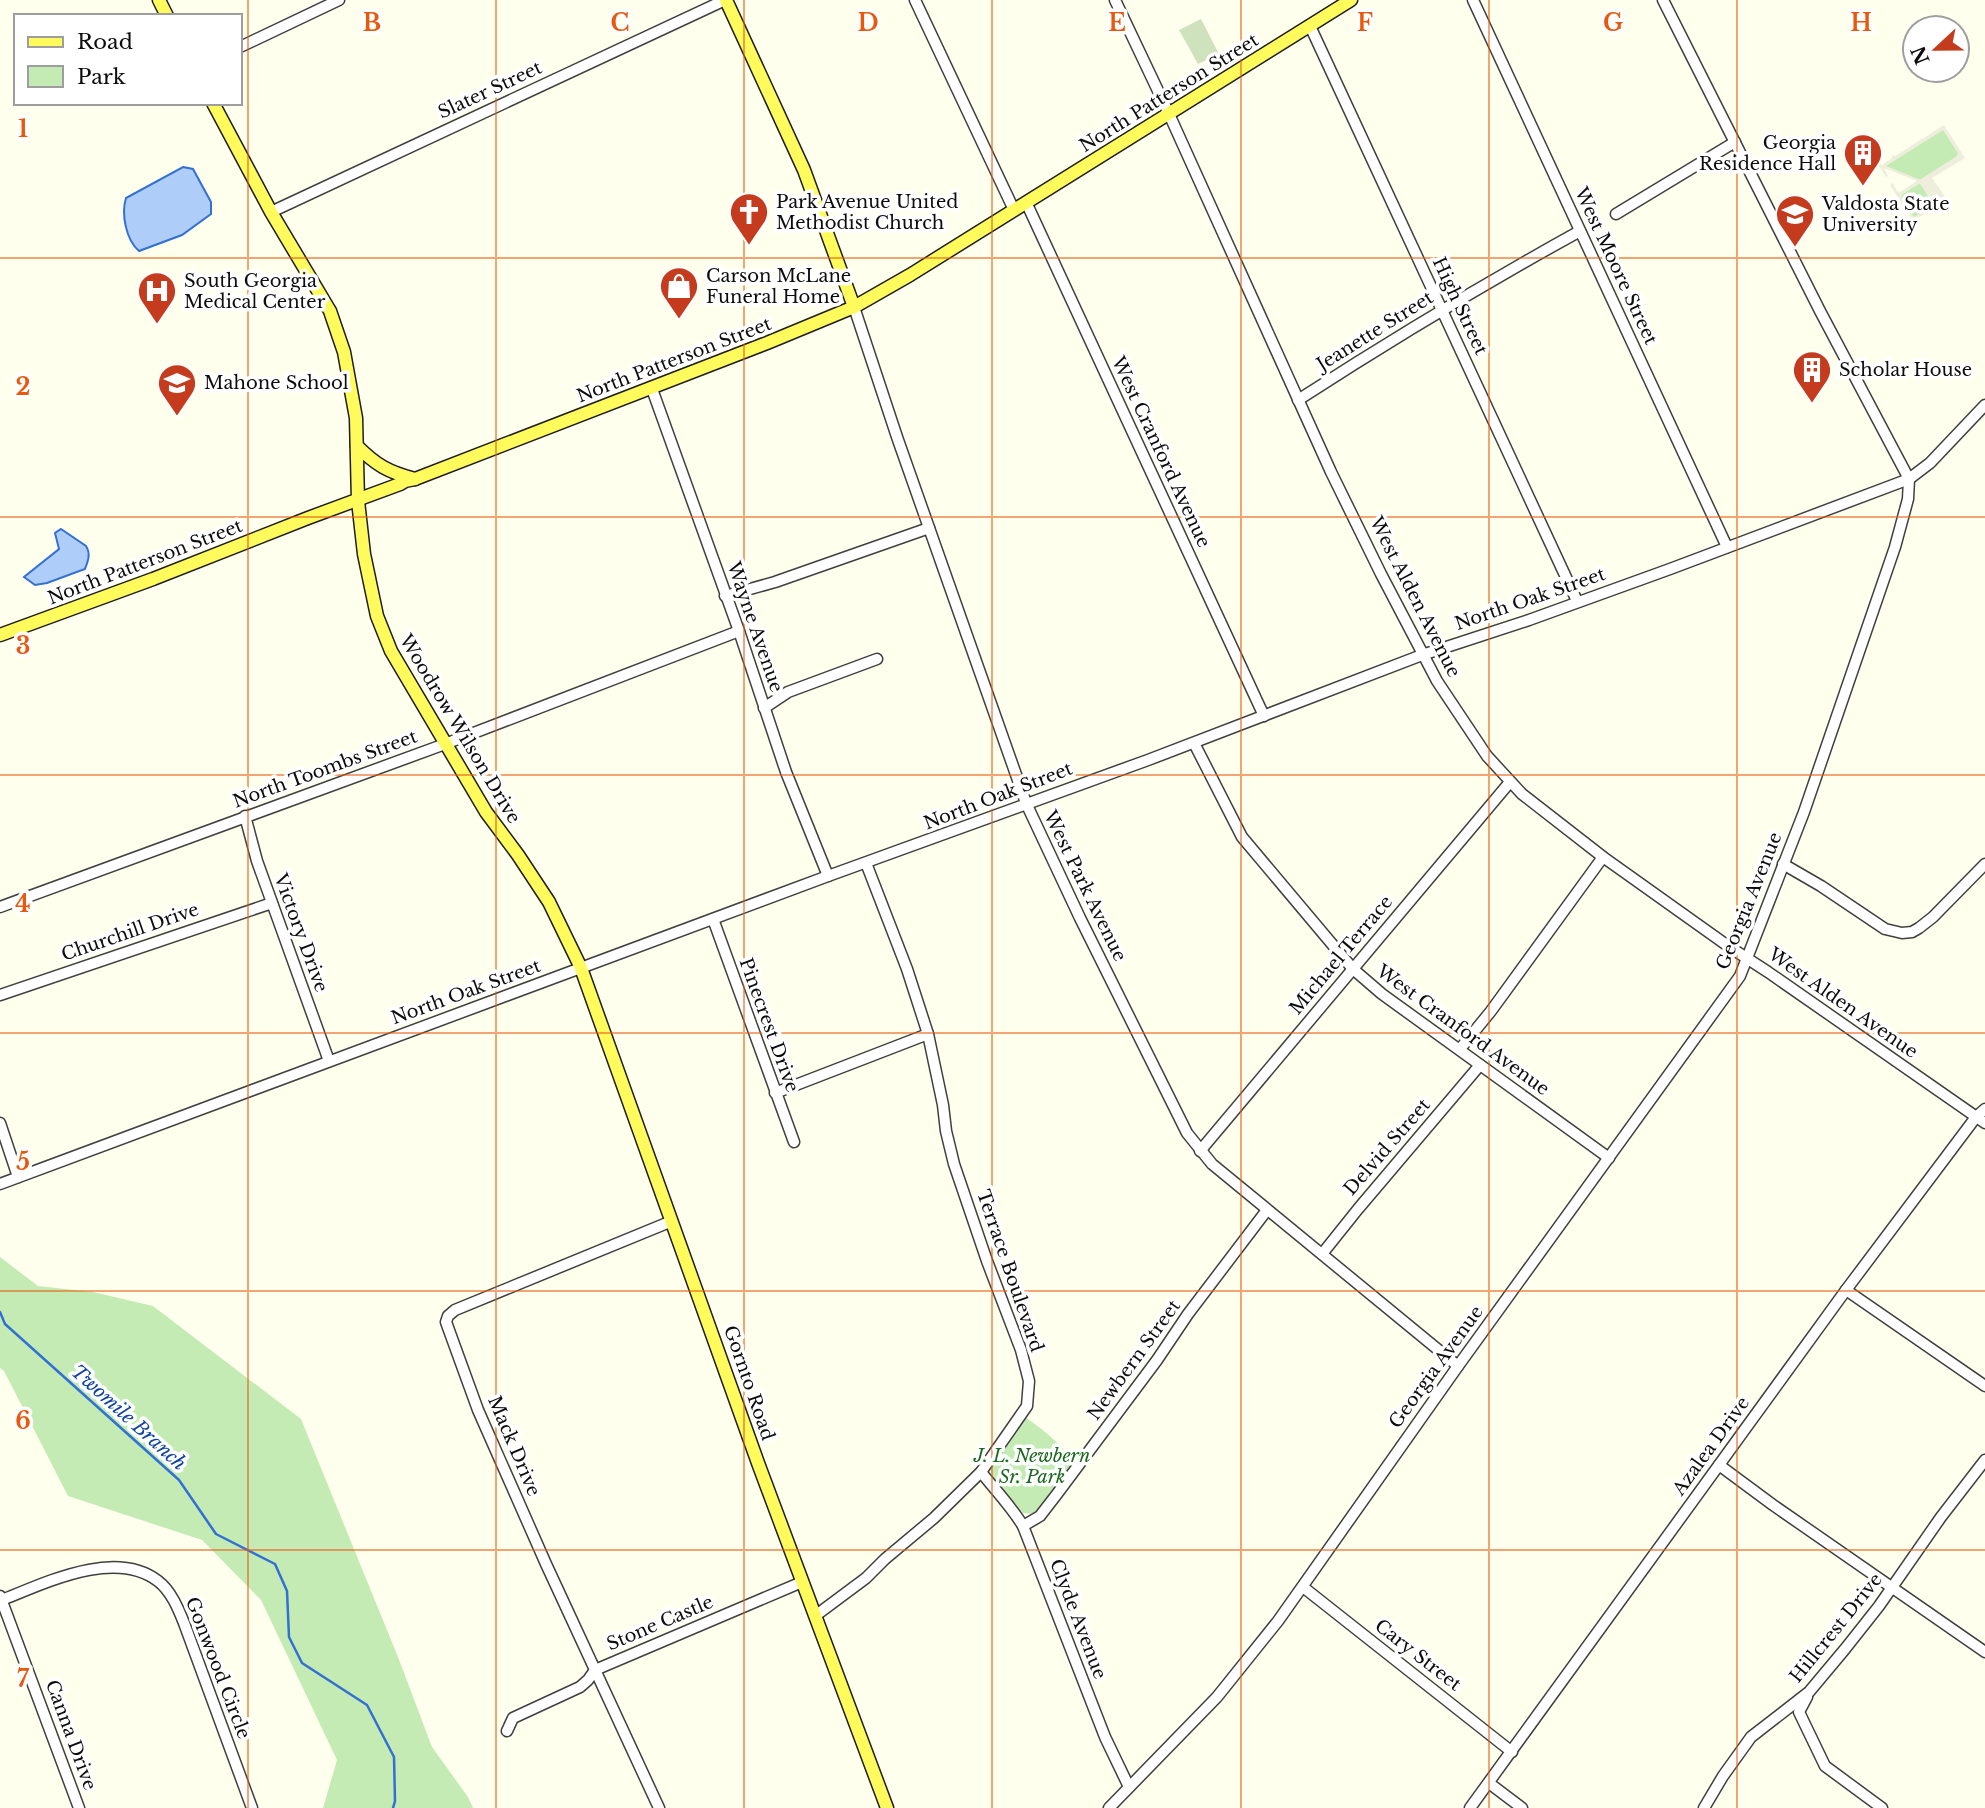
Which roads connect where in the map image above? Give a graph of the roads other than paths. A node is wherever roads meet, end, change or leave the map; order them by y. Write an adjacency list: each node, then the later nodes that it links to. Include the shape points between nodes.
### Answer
1 (339, 0): 9 (street)
2 (726, 0): 15 (street, Slater Street); 18 (main road, via 804,170)
3 (915, 0): 14 (street)
4 (1115, 0): 11 (street, West Alden Avenue)
5 (1351, 0): 8 (main road, North Patterson Street)
6 (1473, 0): 17 (street, West Moore Street)
7 (1663, 0): 12 (street)
8 (1310, 26): 11 (main road, North Patterson Street); 19 (street, High Street)
9 (242, 46)
10 (214, 105): 15 (main road, Woodrow Wilson Drive)
11 (1169, 114): 13 (main road, North Patterson Street); 21 (street, West Alden Avenue)
12 (1735, 142): 16 (street); 25 (street)
13 (1026, 202): 14 (main road, North Patterson Street); 36 (street, West Cranford Avenue)
14 (1014, 210): 18 (main road, North Patterson Street)
15 (271, 212): 23 (main road, Woodrow Wilson Drive, via 330,311 344,352)
16 (1616, 214)
17 (1580, 231): 19 (street, Jeanette Street); 28 (street, West Moore Street)
18 (854, 307): 20 (main road, North Patterson Street); 27 (street, West Park Avenue)
19 (1442, 310): 21 (street, Jeanette Street); 30 (street, High Street)
20 (652, 389): 24 (main road, North Patterson Street); 29 (street, Wayne Avenue)
21 (1298, 400): 33 (street, West Alden Avenue)
22 (1985, 405): 25 (street, North Oak Street)
23 (357, 446): 24 (main road, via 376,464); 26 (main road, Woodrow Wilson Drive)
24 (415, 479): 26 (main road, North Patterson Street)
25 (1909, 479): 28 (street, North Oak Street); 44 (street, Georgia Avenue, via 1895,547)
26 (358, 501): 32 (main road, North Patterson Street); 38 (main road, Woodrow Wilson Drive, via 377,616 391,651)
27 (929, 528): 29 (street); 40 (street, West Park Avenue)
28 (1727, 547): 30 (street, North Oak Street)
29 (725, 596): 31 (street, Wayne Avenue)
30 (1577, 601): 33 (street, North Oak Street)
31 (739, 631): 35 (street, Wayne Avenue); 38 (street, North Toombs Street)
32 (0, 635)
33 (1422, 655): 36 (street, North Oak Street); 39 (street, West Alden Avenue, via 1487,756)
34 (877, 659): 35 (street, via 788,692)
35 (764, 708): 46 (street, Wayne Avenue)
36 (1264, 716): 37 (street, North Oak Street)
37 (1194, 743): 40 (street, North Oak Street); 52 (street, West Cranford Avenue, via 1242,838)
38 (445, 744): 41 (street, North Toombs Street); 51 (main road, Woodrow Wilson Drive, via 549,902)
39 (1510, 782): 42 (street, West Alden Avenue); 52 (street, Michael Terrace)
40 (1026, 803): 43 (street, North Oak Street); 63 (street, West Park Avenue, via 1146,1051)
41 (245, 816): 47 (street, Victory Drive); 48 (street, North Toombs Street)
42 (1603, 857): 50 (street, West Alden Avenue); 55 (street)
43 (866, 863): 46 (street, North Oak Street); 54 (street, Terrace Boulevard)
44 (1783, 864): 45 (street, via 1885,929 1902,933 1912,932 1933,917); 50 (street, Georgia Avenue)
45 (1985, 864)
46 (828, 876): 49 (street, North Oak Street)
47 (272, 903): 53 (street, Churchill Drive); 56 (street, Victory Drive)
48 (0, 907)
49 (713, 919): 51 (street, North Oak Street); 58 (street, Pinecrest Drive)
50 (1747, 958): 60 (street, West Alden Avenue); 64 (street, Georgia Avenue, via 1740,976)
51 (581, 968): 56 (street, North Oak Street); 68 (main road, Gornto Road)
52 (1353, 969): 55 (street, West Cranford Avenue); 63 (street, Michael Terrace)
53 (0, 995)
54 (928, 1034): 58 (street); 75 (street, Terrace Boulevard, via 954,1164 1029,1381 1027,1406)
55 (1460, 1049): 57 (street, West Cranford Avenue)
56 (329, 1061): 65 (street, North Oak Street)
57 (1480, 1065): 64 (street, West Cranford Avenue); 69 (street, Delvid Street)
58 (775, 1093): 62 (street, Pinecrest Drive)
59 (1985, 1108): 60 (street, Azalea Drive)
60 (1980, 1120): 70 (street, Azalea Drive)
61 (0, 1123): 65 (street)
62 (794, 1142)
63 (1200, 1151): 67 (street, West Park Avenue)
64 (1609, 1158): 71 (street, Georgia Avenue)
65 (18, 1177): 66 (street, North Oak Street)
66 (0, 1184)
67 (1268, 1210): 69 (street, West Park Avenue); 76 (street, Newbern Street, via 1058,1494 1040,1516)
68 (672, 1221): 77 (main road, Gornto Road); 83 (street, Mack Drive, via 455,1310 446,1322 478,1410)
69 (1322, 1254): 71 (street, West Park Avenue)
70 (1846, 1290): 72 (street); 74 (street, Azalea Drive)
71 (1458, 1366): 78 (street, Georgia Avenue)
72 (1985, 1386)
73 (1985, 1460): 79 (street, Hillcrest Drive)
74 (1719, 1465): 79 (street); 86 (street, Azalea Drive)
75 (981, 1472): 76 (street, Clyde Avenue); 81 (street, Terrace Boulevard, via 866,1578)
76 (1023, 1526): 88 (street, Clyde Avenue)
77 (803, 1582): 81 (main road, Gornto Road); 83 (street, Stone Castle)
78 (1303, 1587): 86 (street, Cary Street); 88 (street, Georgia Avenue, via 1217,1697)
79 (1892, 1587): 82 (street); 84 (street, Hillcrest Drive)
80 (1, 1598): 89 (street, Canna Drive); 90 (street, Gonwood Circle, via 104,1568 135,1571 160,1582 184,1623)
81 (815, 1616): 92 (main road, Gornto Road)
82 (1985, 1652)
83 (594, 1670): 85 (street, Stone Castle, via 580,1687 513,1718); 91 (street, Mack Drive)
84 (1809, 1692): 96 (street, Hillcrest Drive, via 1751,1737); 97 (street, via 1799,1712 1825,1766)
85 (507, 1731)
86 (1511, 1752): 87 (street, Azalea Drive)
87 (1489, 1783): 94 (street, Azalea Drive); 95 (street)
88 (1129, 1787): 93 (street, Georgia Avenue)
89 (79, 1808)
90 (252, 1808)
91 (659, 1808)
92 (887, 1808)
93 (1109, 1808)
94 (1470, 1808)
95 (1522, 1808)
96 (1704, 1808)
97 (1882, 1808)

